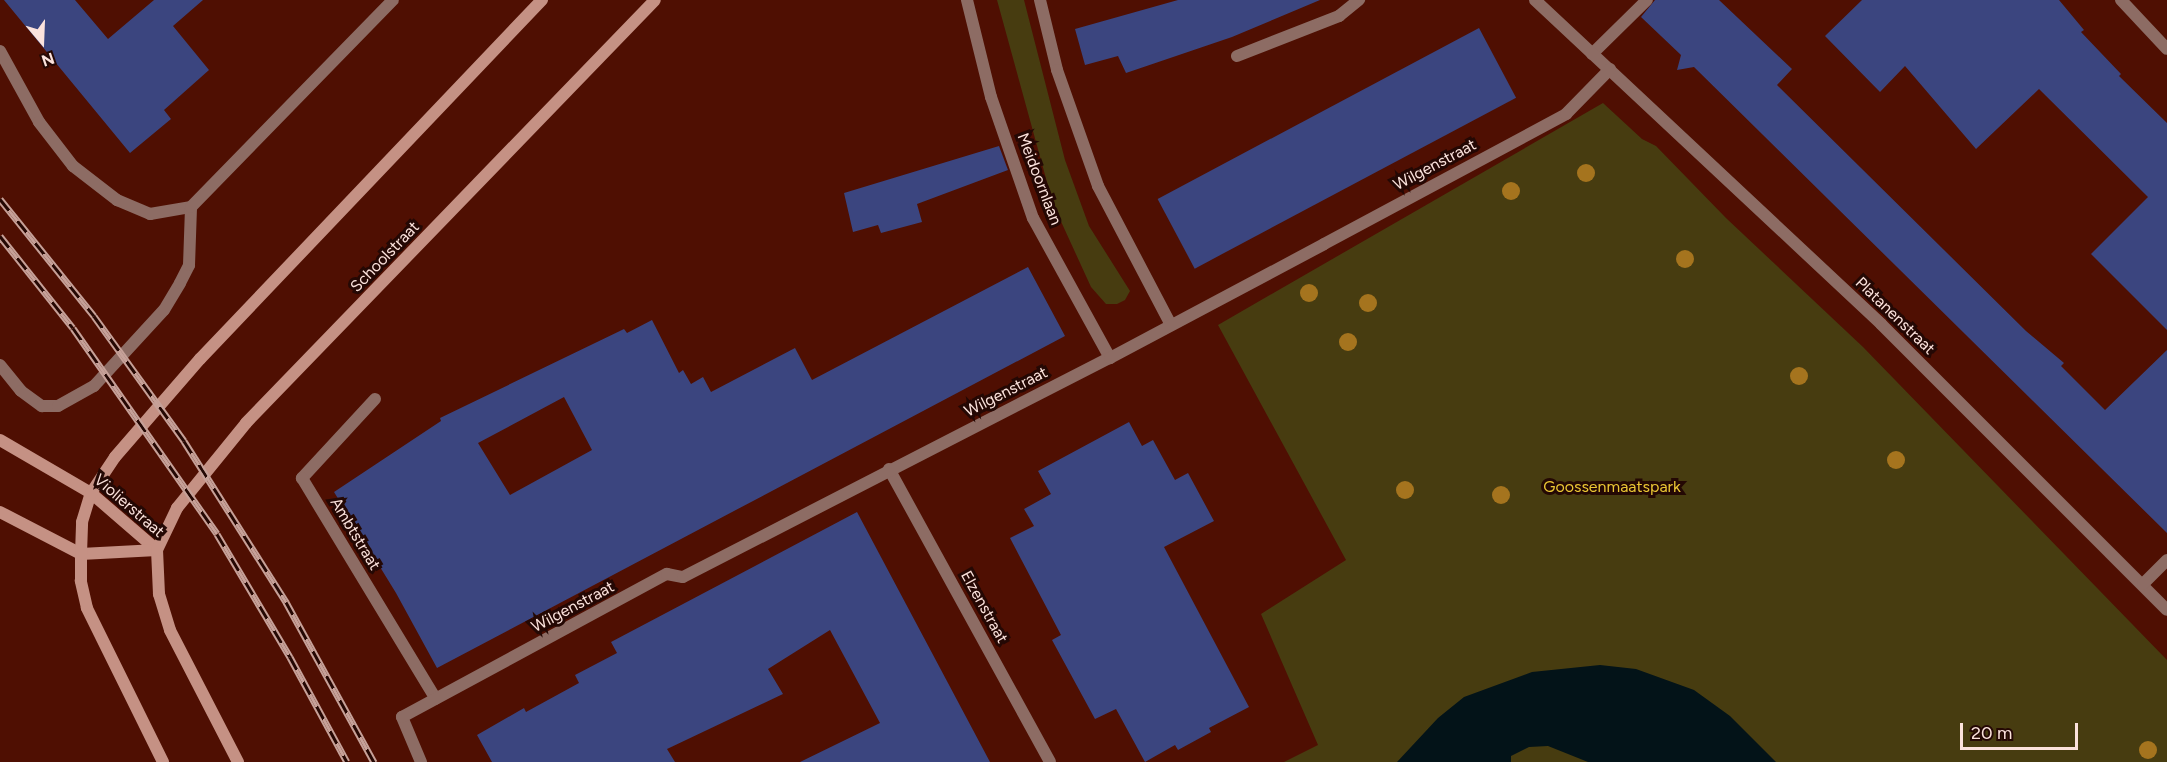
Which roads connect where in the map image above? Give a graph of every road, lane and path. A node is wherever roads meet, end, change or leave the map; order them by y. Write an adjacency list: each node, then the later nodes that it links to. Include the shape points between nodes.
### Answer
1 (393, 0): 15 (street)
2 (542, 0): 22 (main road, via 200,359 130,439)
3 (655, 0): 24 (main road, Schoolstraat, via 246,423 177,508)
4 (967, 0): 17 (street, Meidoornlaan, via 991,97 1034,218)
5 (1040, 0): 16 (street, via 1057,70 1098,186)
6 (1359, 0): 13 (street, via 1339,16)
7 (1535, 0): 12 (street, Platanenstraat)
8 (1647, 0): 12 (street)
9 (2121, 0): 10 (street)
10 (2167, 49)
11 (0, 51): 15 (street, via 39,122 73,166 117,200 150,214)
12 (1593, 54): 14 (street, Platanenstraat)
13 (1237, 56)
14 (1610, 69): 16 (street, Wilgenstraat, via 1566,114); 27 (street, Platanenstraat, via 1881,324)
15 (191, 207): 18 (street, via 189,265 164,310 94,386 58,406 42,406 21,391)
16 (1170, 325): 17 (street, Wilgenstraat)
17 (1110, 358): 21 (street, Wilgenstraat)
18 (0, 365)
19 (375, 399): 29 (street, Ambtstraat, via 302,478)
20 (0, 440): 22 (main road, Violierstraat)
21 (889, 469): 29 (street, Wilgenstraat, via 683,576 667,574); 33 (street, Elzenstraat)
22 (91, 493): 24 (main road, Violierstraat); 25 (main road, via 82,522)
23 (0, 512): 25 (main road)
24 (158, 550): 25 (main road, Violierstraat); 31 (main road, via 159,594 170,630)
25 (81, 554): 30 (main road, via 81,582 87,608)
26 (2167, 560): 27 (street)
27 (2143, 584): 28 (street, Platanenstraat)
28 (2167, 610)
29 (436, 699): 32 (street, Wilgenstraat, via 402,717)
30 (164, 762)
31 (238, 762)
32 (421, 762)
33 (1050, 762)

